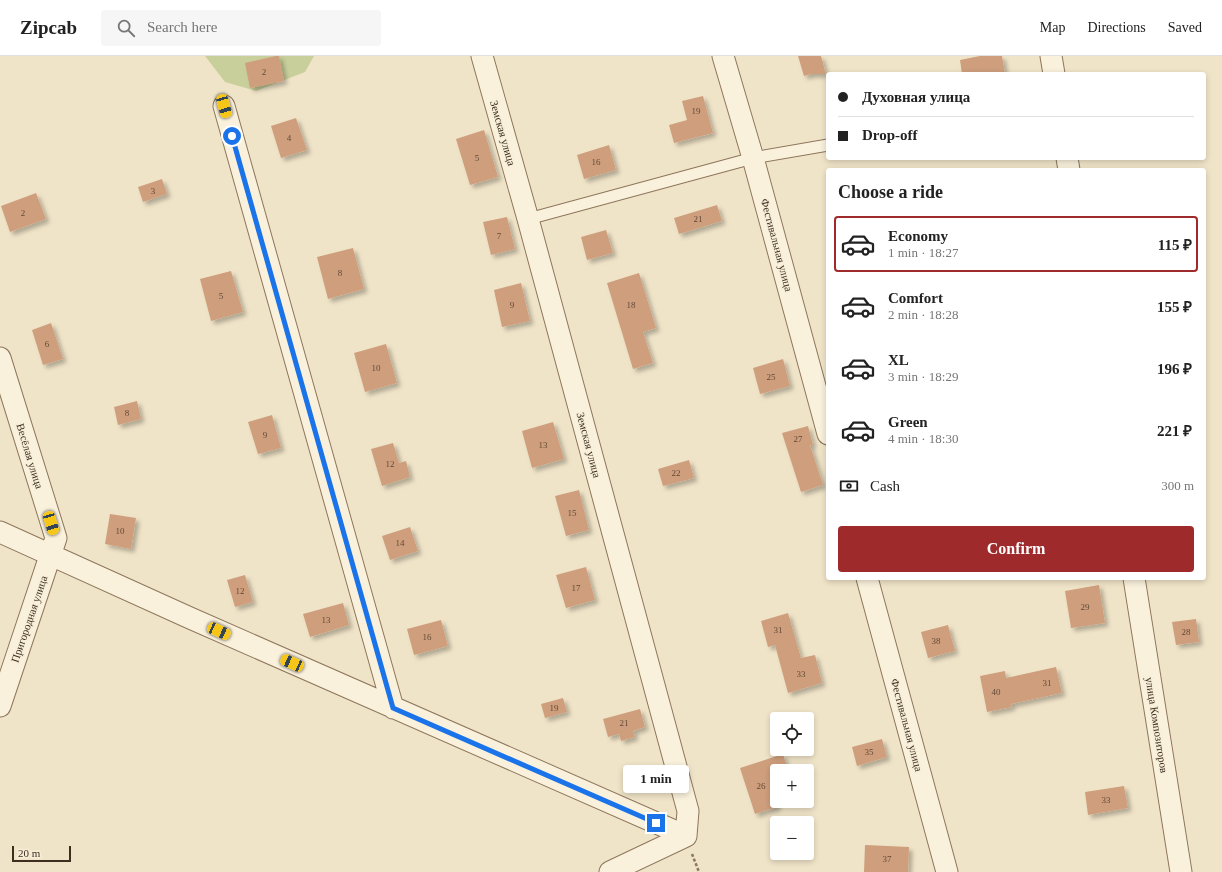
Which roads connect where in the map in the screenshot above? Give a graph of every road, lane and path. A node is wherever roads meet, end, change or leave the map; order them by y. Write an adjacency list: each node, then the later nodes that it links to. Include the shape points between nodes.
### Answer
1 (482, 56): 8 (street, Земская улица)
2 (723, 56): 7 (street, Фестивальная улица)
3 (1051, 56): 4 (street)
4 (1054, 72)
5 (224, 106): 16 (street)
6 (826, 145): 7 (lane)
7 (753, 158): 8 (lane); 10 (street, Фестивальная улица)
8 (528, 220): 17 (street, Земская улица, via 688,811)
9 (0, 358): 12 (street, Весёлая улица, via 56,538)
10 (826, 427)
11 (0, 532): 12 (street)
12 (51, 555): 15 (street, Пригородная улица); 16 (street)
13 (868, 580): 19 (street, Фестивальная улица)
14 (1134, 580): 20 (street, улица Композиторов)
15 (0, 706)
16 (393, 708): 17 (street)
17 (686, 836): 18 (street)
18 (610, 872)
19 (947, 872)
20 (1181, 872)

